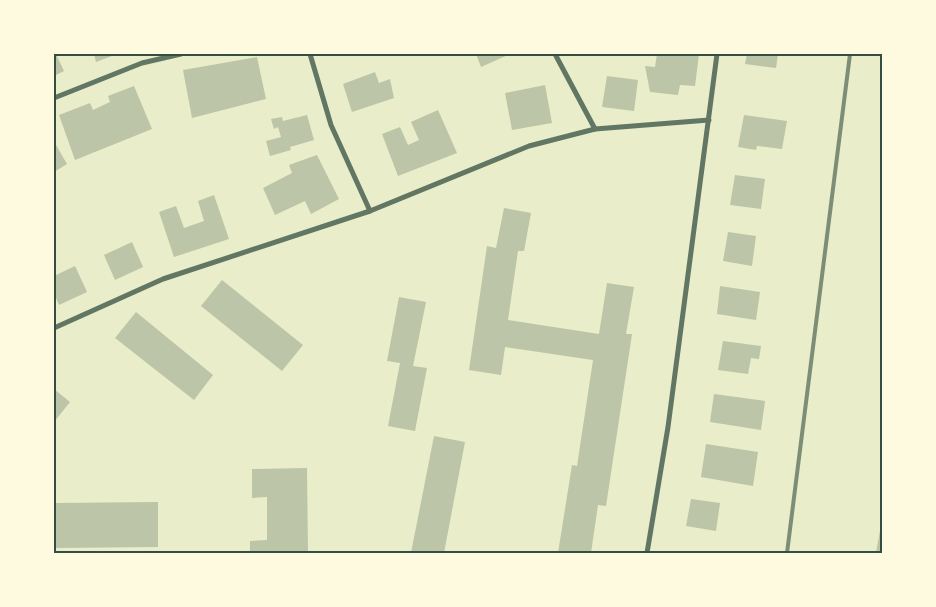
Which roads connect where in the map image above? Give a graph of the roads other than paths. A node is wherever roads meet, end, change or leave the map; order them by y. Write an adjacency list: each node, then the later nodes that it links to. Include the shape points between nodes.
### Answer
1 (181, 54): 5 (street, via 142,63)
2 (310, 54): 8 (street, via 331,125)
3 (555, 54): 7 (street)
4 (717, 54): 6 (street)
5 (54, 98)
6 (709, 120): 7 (street); 10 (street, via 670,417)
7 (595, 129): 8 (street, via 529,146)
8 (370, 212): 9 (street, via 162,279)
9 (54, 328)
10 (647, 553)

